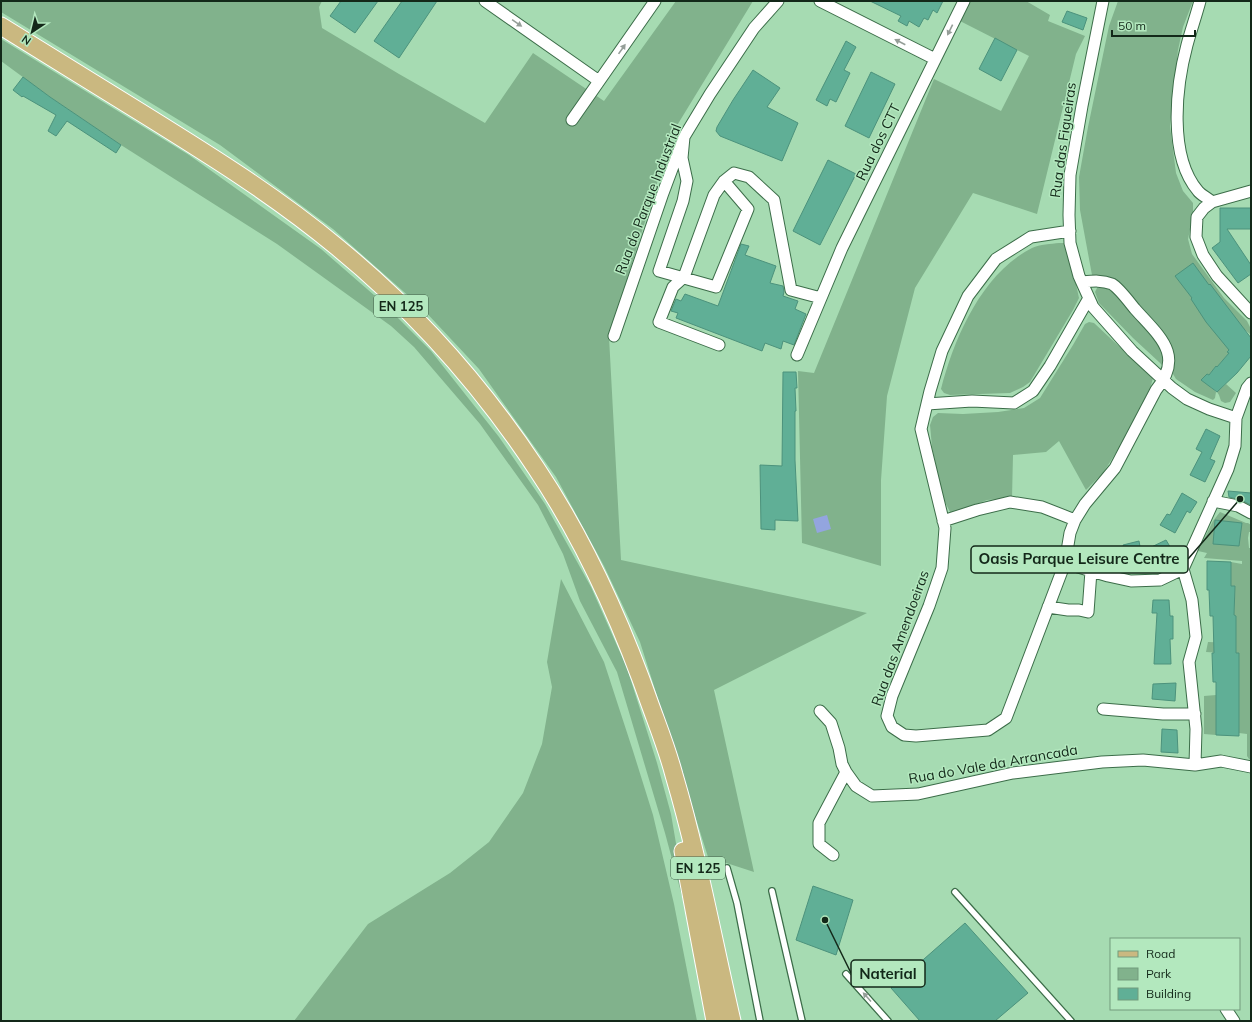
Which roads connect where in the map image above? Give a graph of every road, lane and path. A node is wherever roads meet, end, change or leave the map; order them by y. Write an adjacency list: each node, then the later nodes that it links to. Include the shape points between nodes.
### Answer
1 (484, 1): 10 (street, one-way to 10)
2 (655, 1): 10 (street, one-way to 2)
3 (778, 1): 12 (street, Rua do Parque Industrial, via 754,28)
4 (820, 1): 9 (street, one-way to 4)
5 (964, 1): 9 (street, Rua dos CTT, one-way to 9)
6 (1103, 1): 16 (street, Rua das Figueiras, via 1070,175)
7 (1200, 1): 15 (street, via 1187,46 1176,130 1182,161 1188,175 1198,192)
8 (1, 26): 42 (main road, EN 125, via 234,171 290,210 339,248 431,335 505,423 538,470 576,534 609,600 635,663)
9 (935, 59): 19 (street, Rua dos CTT, via 842,248)
10 (599, 81): 11 (street)
11 (572, 120)
12 (684, 137): 17 (street, via 682,158 687,181 683,201 659,271); 22 (street, Rua do Parque Industrial)
13 (724, 181): 17 (street, via 714,195); 17 (street, via 748,209 716,287); 19 (street, via 734,173 750,177 774,200 792,290)
14 (1251, 191): 15 (street)
15 (1212, 202): 21 (street, via 1197,217 1196,237 1203,255 1217,276)
16 (1070, 231): 18 (street, Rua das Figueiras, via 1070,243); 27 (street, Rua das Amendoeiras, via 1031,236 996,259 968,296 942,351)
17 (684, 277): 23 (street, via 673,287 659,322)
18 (1082, 282): 20 (street, Rua das Figueiras); 25 (street, via 1100,280 1114,285 1155,331 1167,347 1170,363)
19 (821, 298): 24 (street, Rua dos CTT)
20 (1089, 298): 25 (street, Rua das Figueiras, via 1093,307 1132,351); 27 (street, via 1050,366 1033,391 1027,395 1014,403 972,401)
21 (1251, 312)
22 (614, 336)
23 (719, 344)
24 (797, 355)
25 (1164, 380): 28 (street, Rua das Figueiras, via 1187,399); 31 (street, Rua das Amendoeiras, via 1156,390 1115,468)
26 (1251, 383): 28 (street)
27 (927, 404): 32 (street, Rua das Amendoeiras, via 921,429)
28 (1236, 418): 29 (street, via 1235,446)
29 (1214, 501): 30 (street, via 1238,506); 34 (street)
30 (1251, 513)
31 (1075, 520): 32 (street, via 1042,507 1010,502); 33 (street, Rua das Amendoeiras)
32 (943, 521): 36 (street, Rua das Amendoeiras, via 945,528 942,568 892,696 887,716 892,727 904,735 956,733 988,730 1006,718)
33 (1065, 563): 35 (street); 36 (street, Rua das Amendoeiras)
34 (1183, 569): 35 (street, via 1160,580 1131,581); 39 (street, via 1192,600 1196,637 1189,662)
35 (1091, 571): 36 (street, via 1088,612)
36 (1048, 607)
37 (1103, 709): 39 (street)
38 (820, 711): 43 (street, Rua do Vale da Arrancada, via 831,723)
39 (1195, 714): 40 (street)
40 (1195, 764): 41 (street, Rua do Vale da Arrancada, via 1221,761); 43 (street, Rua do Vale da Arrancada, via 1143,760 1102,762 1013,774 918,794 872,796 856,786)
41 (1251, 767)
42 (671, 770): 50 (main road); 51 (main road, EN 125); 52 (main road, EN 125, via 696,857); 53 (main road, via 715,912)
43 (846, 772): 44 (street, via 819,823 819,844)
44 (833, 855)
45 (727, 868): 54 (lane)
46 (772, 891): 55 (lane)
47 (955, 892): 57 (lane)
48 (846, 974): 56 (lane, one-way to 48)
49 (1227, 1010): 58 (street)
50 (715, 1021)
51 (724, 1021)
52 (732, 1021)
53 (739, 1021)
54 (760, 1021)
55 (802, 1021)
56 (888, 1021)
57 (1071, 1021)
58 (1234, 1021)

